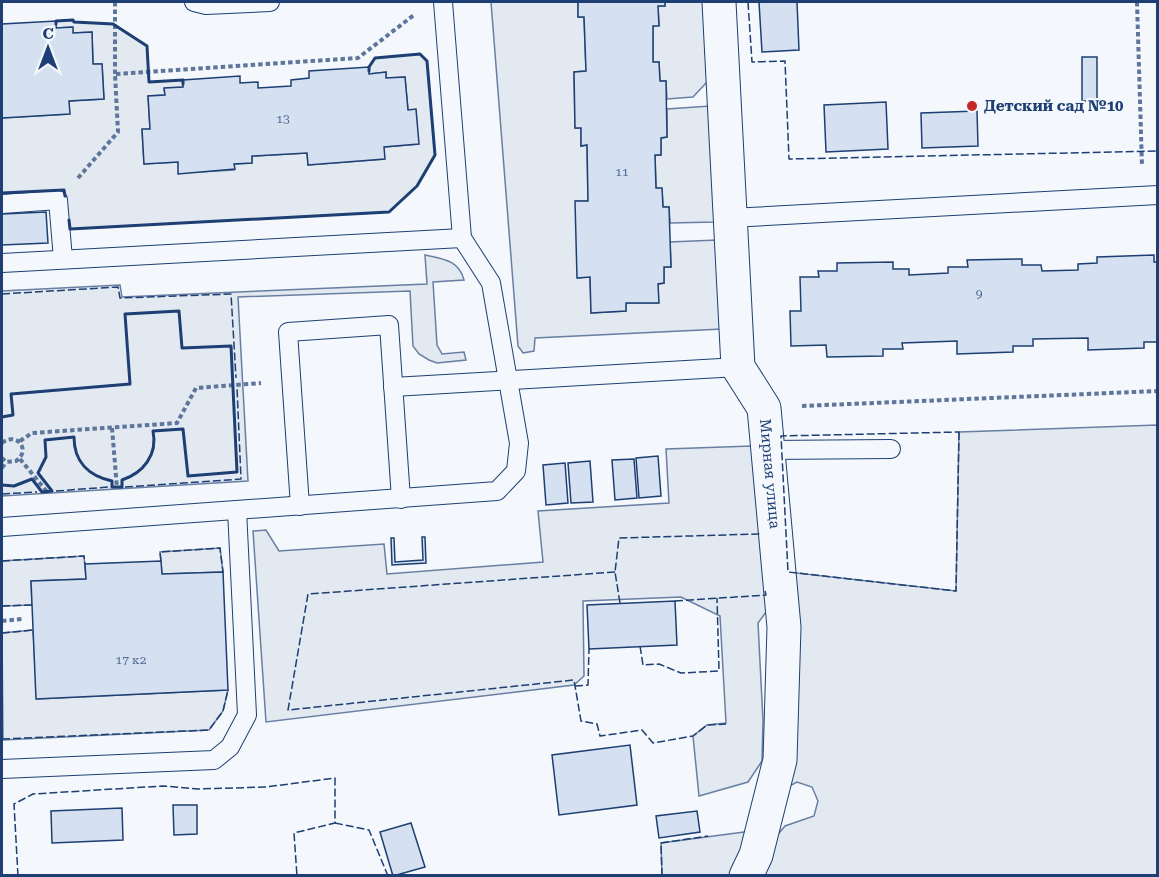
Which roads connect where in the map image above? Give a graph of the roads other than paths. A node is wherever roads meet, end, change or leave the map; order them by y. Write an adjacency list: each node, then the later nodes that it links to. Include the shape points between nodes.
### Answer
1 (194, 2): 2 (lane)
2 (270, 2)
3 (443, 2): 8 (lane)
4 (719, 2): 7 (street, Мирная улица)
5 (1150, 196): 7 (lane)
6 (2, 204): 9 (lane, via 58,200)
7 (730, 218): 11 (street, Мирная улица)
8 (462, 238): 9 (lane); 12 (lane, via 491,283)
9 (63, 259): 10 (lane)
10 (2, 263)
11 (738, 367): 12 (lane); 15 (street, Мирная улица, via 764,408)
12 (508, 380): 13 (lane); 16 (lane, via 519,443 516,471 497,491)
13 (393, 387): 16 (lane); 17 (lane, via 389,325 288,332)
14 (891, 449): 15 (lane)
15 (768, 450): 21 (street, Мирная улица, via 784,627 780,760 756,855)
16 (401, 499): 17 (lane)
17 (300, 506): 18 (lane)
18 (237, 510): 19 (lane); 20 (lane, via 247,715 230,747 214,760)
19 (2, 527)
20 (2, 769)
21 (746, 876)

